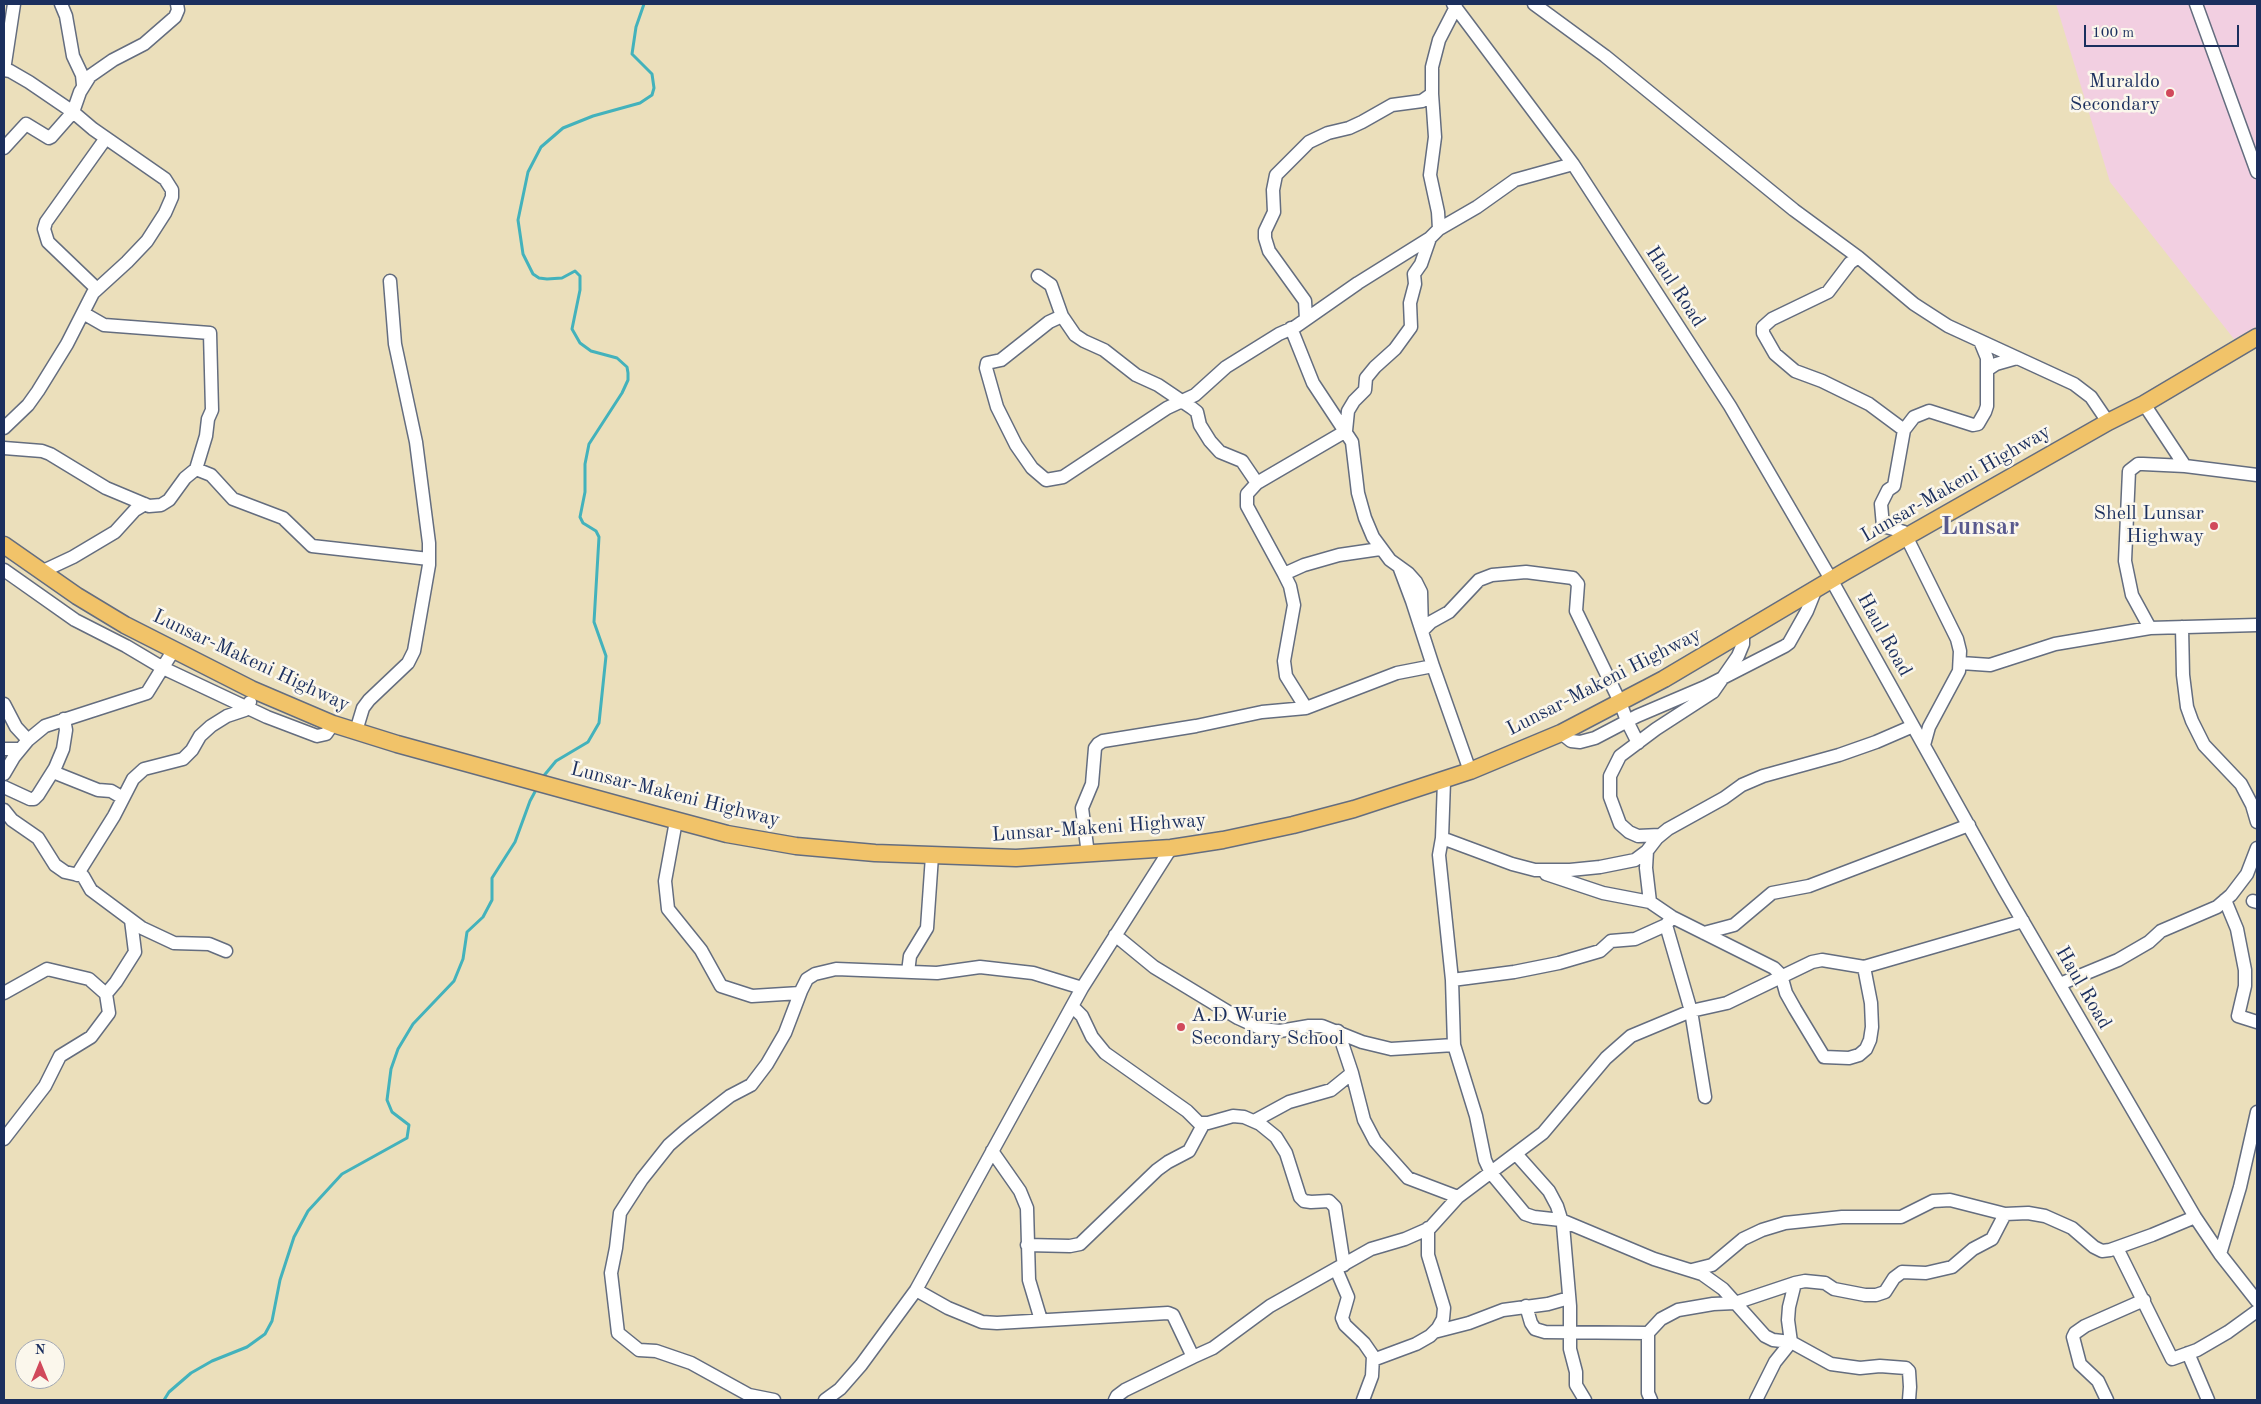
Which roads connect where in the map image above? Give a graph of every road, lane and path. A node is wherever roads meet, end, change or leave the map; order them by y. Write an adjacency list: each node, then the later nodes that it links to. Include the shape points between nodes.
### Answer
1 (14, 4): 7 (street)
2 (61, 4): 8 (street)
3 (178, 4): 8 (street, via 175,16 150,39 98,69)
4 (1534, 4): 16 (street, via 1606,56 1794,210)
5 (2196, 4): 14 (street)
6 (1455, 6): 9 (street, via 1439,40 1432,67); 13 (street, Haul Road)
7 (4, 70): 10 (street, via 29,82)
8 (83, 85): 10 (street)
9 (1432, 94): 15 (street, via 1436,137 1430,175); 22 (street, via 1422,101 1392,105 1355,125 1309,142 1276,175 1272,190 1274,212 1265,238 1269,251 1305,301)
10 (73, 112): 11 (street); 12 (street, via 51,137 26,124)
11 (106, 138): 19 (street, via 44,229 48,242); 19 (street, via 165,179 172,190 172,197 166,213 147,241)
12 (4, 148)
13 (1573, 164): 15 (street, via 1515,180); 47 (street, Haul Road, via 1730,406)
14 (2257, 172)
15 (1434, 234): 22 (street); 33 (street, via 1414,274 1410,327 1395,349 1366,378 1365,390 1348,411)
16 (1858, 257): 25 (street, via 1914,304 1948,326); 32 (street, via 1828,292 1772,319 1763,327 1763,333 1775,354 1795,371 1868,404)
17 (1038, 276): 21 (street, via 1051,285)
18 (390, 281): 43 (street, via 395,344 416,442)
19 (97, 289): 20 (street)
20 (83, 313): 31 (street, via 38,391); 36 (street, via 104,325 210,333 213,401)
21 (1062, 316): 28 (street, via 1075,335 1104,350 1136,375 1158,385); 28 (street, via 1001,360 987,363 986,368 997,407 1016,445 1039,477 1052,481 1064,477 1167,408)
22 (1306, 319): 23 (street)
23 (1292, 328): 28 (street, via 1226,367 1195,395); 33 (street, via 1313,383)
24 (2257, 337): 29 (main road, Lunsar-Makeni Highway)
25 (1980, 341): 26 (street); 27 (street, via 1985,351)
26 (2017, 358): 27 (street); 30 (street, via 2080,388 2092,397)
27 (1987, 370): 32 (street, via 1987,406 1978,424 1967,424 1929,411 1914,417)
28 (1181, 402): 38 (street, via 1197,412 1200,425 1220,452 1242,460)
29 (2144, 404): 30 (main road, Lunsar-Makeni Highway); 35 (street)
30 (2108, 422): 40 (main road, Lunsar-Makeni Highway)
31 (4, 428)
32 (1904, 430): 40 (street, via 1894,486 1884,497 1880,513 1883,526 1902,530)
33 (1346, 431): 38 (street); 42 (street, via 1354,448 1358,493 1365,518)
34 (4, 448): 39 (street, via 50,454 106,488)
35 (2185, 466): 37 (street); 51 (street, via 2138,464 2127,478 2125,561 2132,595)
36 (196, 469): 39 (street, via 168,500 154,506); 43 (street, via 211,475 233,499 283,518 312,546)
37 (2257, 475)
38 (1257, 483): 46 (street, via 1247,494 1247,506)
39 (145, 504): 45 (street, via 134,510 114,532)
40 (1906, 538): 47 (main road, Lunsar-Makeni Highway); 55 (street, via 1957,639)
41 (4, 545): 45 (main road, Lunsar-Makeni Highway)
42 (1380, 549): 46 (street, via 1339,555); 52 (street, via 1416,582 1421,592)
43 (429, 559): 68 (street, via 414,651 408,663 363,708)
44 (4, 570): 57 (street, via 63,613)
45 (41, 572): 54 (main road, Lunsar-Makeni Highway, via 125,625)
46 (1284, 574): 63 (street, via 1294,605 1284,661 1286,676)
47 (1832, 581): 48 (main road, Lunsar-Makeni Highway); 67 (street, Haul Road)
48 (1814, 591): 53 (main road, Lunsar-Makeni Highway); 58 (street, via 1790,643)
49 (2257, 625): 50 (street)
50 (2182, 627): 51 (street); 81 (street, via 2183,675 2192,721 2204,745 2241,784)
51 (2150, 628): 55 (street, via 2055,644 1990,665)
52 (1422, 631): 56 (street); 60 (street, via 1449,612 1479,580 1492,575 1526,572 1573,578 1578,584 1576,611)
53 (1743, 633): 58 (street, via 1744,644); 60 (main road, Lunsar-Makeni Highway)
54 (173, 650): 57 (street); 59 (main road, Lunsar-Makeni Highway)
55 (1961, 663): 71 (street, via 1929,727)
56 (1433, 666): 63 (street, via 1368,682); 73 (street)
57 (163, 668): 62 (street); 64 (street, via 147,693)
58 (1725, 677): 65 (street); 70 (street, via 1713,692)
59 (255, 690): 62 (street); 66 (main road, Lunsar-Makeni Highway)
60 (1620, 702): 65 (street); 69 (main road, Lunsar-Makeni Highway)
61 (4, 705): 72 (street, via 16,727)
62 (247, 707): 66 (street, via 317,736 326,734); 78 (street, via 211,726 183,759 144,769 133,779)
63 (1306, 708): 88 (street, via 1262,712 1098,744 1092,784 1082,808)
64 (64, 719): 72 (street, via 45,726); 74 (street, via 64,749)
65 (1627, 721): 69 (street, via 1580,742); 70 (street)
66 (333, 724): 68 (main road, Lunsar-Makeni Highway)
67 (1913, 726): 71 (street, Haul Road); 83 (street, via 1867,746 1742,785)
68 (356, 731): 80 (main road, Lunsar-Makeni Highway)
69 (1561, 733): 73 (main road, Lunsar-Makeni Highway)
70 (1638, 743): 83 (street, via 1620,756 1613,768 1608,784 1610,797 1620,824 1629,832 1638,836)
71 (1924, 745): 82 (street, Haul Road)
72 (14, 752): 75 (street)
73 (1470, 771): 76 (main road, Lunsar-Makeni Highway)
74 (53, 772): 77 (street, via 34,799); 78 (street)
75 (4, 774)
76 (1444, 781): 84 (street); 85 (main road, Lunsar-Makeni Highway, via 1293,826)
77 (4, 787)
78 (123, 798): 91 (street)
79 (4, 810): 91 (street, via 12,820 38,838 55,865)
80 (676, 820): 89 (main road, Lunsar-Makeni Highway, via 728,834 796,846); 107 (street, via 665,881 668,909 701,950 721,986 752,996)
81 (2257, 822)
82 (1969, 825): 96 (street, Haul Road); 97 (street, via 1809,886 1772,893 1734,925)
83 (1660, 835): 87 (street)
84 (1442, 838): 90 (street); 103 (street, via 1439,855)
85 (1171, 848): 88 (main road, Lunsar-Makeni Highway); 98 (street)
86 (2257, 848): 92 (street, via 2247,874)
87 (1648, 850): 90 (street, via 1635,860 1600,867); 93 (street, via 1646,868)
88 (1088, 854): 89 (main road, Lunsar-Makeni Highway, via 1016,858)
89 (932, 856): 101 (street, via 928,928 910,956)
90 (1535, 870): 93 (street, via 1603,893)
91 (77, 875): 94 (street, via 84,876 91,890)
92 (2225, 900): 104 (street, via 2217,907 2162,931 2118,960); 111 (street, via 2237,929 2245,970 2238,1016)
93 (1650, 902): 95 (street)
94 (132, 920): 99 (street, via 174,943 202,942); 108 (street, via 134,952)
95 (1669, 921): 97 (street); 103 (street, via 1635,939 1611,941 1600,951 1559,963); 110 (street)
96 (2023, 921): 100 (street); 104 (street, Haul Road)
97 (1704, 934): 102 (street, via 1765,963)
98 (1115, 935): 105 (street); 112 (street, via 1154,967 1251,1025 1280,1031 1322,1026)
99 (226, 951)
100 (1864, 967): 102 (street, via 1822,960); 102 (street, via 1869,985 1872,1027 1866,1049 1849,1058 1824,1057 1786,993)
101 (908, 972): 105 (street, via 937,973 980,967 1032,973); 107 (street, via 823,970 807,980)
102 (1781, 975): 110 (street, via 1727,1003)
103 (1452, 980): 113 (street)
104 (2060, 984): 125 (street, Haul Road)
105 (1082, 988): 109 (street)
106 (4, 993): 108 (street, via 47,969 89,979)
107 (800, 993): 150 (street, via 785,1033 751,1085 730,1096 685,1131 642,1180 620,1213 611,1273 618,1333 625,1340 639,1350 656,1351 690,1363 756,1398)
108 (106, 994): 119 (street, via 109,1013 91,1038 60,1056 45,1086)
109 (1072, 1006): 118 (street, via 1105,1053 1188,1111 1199,1123); 120 (street)
110 (1691, 1011): 115 (street); 121 (street, via 1631,1036 1606,1058 1544,1133)
111 (2257, 1022)
112 (1338, 1031): 113 (street, via 1362,1042 1391,1049); 114 (street)
113 (1454, 1044): 122 (street)
114 (1352, 1072): 117 (street, via 1331,1090 1289,1102); 123 (street, via 1364,1120 1390,1159 1408,1178)
115 (1705, 1097)
116 (2257, 1112): 130 (street)
117 (1254, 1122): 118 (street, via 1233,1116); 131 (street, via 1276,1137 1286,1152 1300,1197 1311,1202 1329,1201 1335,1207)
118 (1204, 1123): 128 (street, via 1189,1151 1157,1170 1080,1244)
119 (4, 1139)
120 (992, 1151): 128 (street, via 1020,1191 1027,1208); 134 (street)
121 (1517, 1155): 122 (street); 126 (street, via 1549,1191)
122 (1490, 1174): 123 (street); 126 (street, via 1525,1214)
123 (1458, 1197): 127 (street)
124 (2005, 1214): 129 (street, via 2045,1216 2072,1228 2094,1247 2102,1250); 132 (street, via 1950,1200 1933,1201 1901,1217 1842,1217 1785,1223 1749,1236 1712,1265); 133 (street, via 1992,1238 1952,1267 1926,1273 1902,1272 1885,1292 1876,1295 1834,1289 1825,1283)
125 (2195, 1216): 129 (street); 130 (street, Haul Road)
126 (1561, 1220): 132 (street, via 1654,1259); 135 (street)
127 (1428, 1228): 131 (street, via 1371,1249); 142 (street, via 1428,1255 1444,1308 1443,1319)
128 (1027, 1245): 141 (street, via 1029,1280)
129 (2117, 1248): 136 (street)
130 (2220, 1254): 137 (street, Haul Road)
131 (1340, 1267): 147 (street, via 1270,1306 1213,1348); 148 (street, via 1348,1297 1342,1318 1353,1334 1364,1342)
132 (1692, 1270): 138 (street, via 1723,1289)
133 (1795, 1283): 138 (street); 145 (street, via 1788,1314)
134 (916, 1290): 141 (street, via 982,1322); 149 (street)
135 (1569, 1298): 139 (street); 143 (street)
136 (2144, 1300): 146 (street, via 2172,1359); 158 (street, via 2085,1326 2073,1337 2080,1364 2098,1381)
137 (2257, 1301)
138 (1735, 1303): 144 (street, via 1678,1310 1661,1319); 145 (street, via 1765,1336)
139 (1526, 1306): 142 (street); 143 (street, via 1535,1329)
140 (2257, 1311): 146 (street, via 2228,1332)
141 (1041, 1320): 147 (street, via 1168,1313 1173,1315)
142 (1434, 1332): 148 (street, via 1416,1344)
143 (1569, 1333): 144 (street); 154 (street, via 1576,1385)
144 (1648, 1333): 155 (street, via 1648,1393)
145 (1792, 1342): 156 (street, via 1775,1362); 157 (street, via 1831,1364 1906,1368)
146 (2188, 1353): 159 (street)
147 (1193, 1358): 152 (street, via 1125,1390)
148 (1373, 1360): 153 (street, via 1372,1376)
149 (838, 1394): 151 (street)
150 (774, 1400)
151 (825, 1400)
152 (1115, 1400)
153 (1363, 1400)
154 (1585, 1400)
155 (1651, 1400)
156 (1756, 1400)
157 (1909, 1400)
158 (2108, 1400)
159 (2208, 1400)

